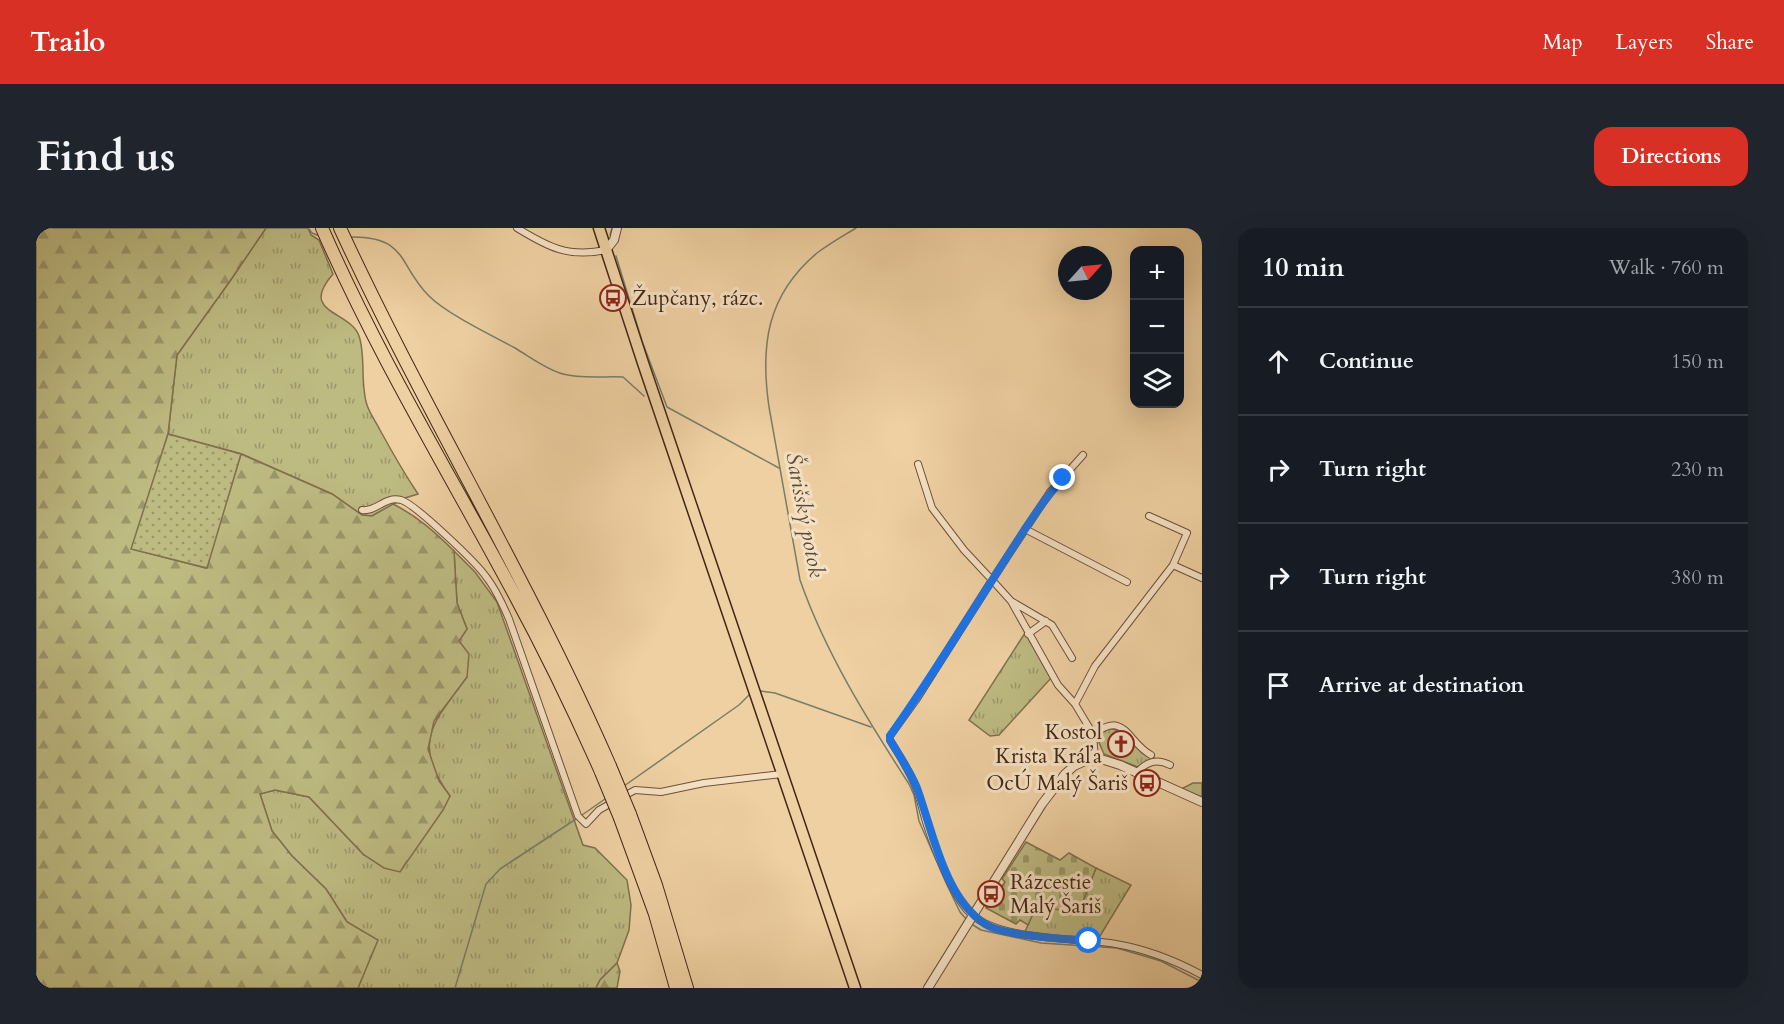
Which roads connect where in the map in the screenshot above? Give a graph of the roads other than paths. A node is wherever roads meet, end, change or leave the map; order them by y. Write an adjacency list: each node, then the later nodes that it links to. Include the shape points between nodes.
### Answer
1 (322, 228): 25 (highway, via 398,385)
2 (340, 228): 25 (highway, via 560,656)
3 (517, 228): 6 (street, via 562,251)
4 (599, 228): 6 (main road)
5 (616, 228): 6 (street, via 614,240)
6 (606, 250): 27 (main road)
7 (1083, 455): 11 (street, via 1050,492)
8 (918, 464): 14 (street, via 932,508)
9 (362, 510): 27 (street, via 369,511 390,499 407,502 486,576 509,619 582,822 586,824 599,810 635,790 661,792)
10 (1149, 516): 12 (street, via 1187,533)
11 (1026, 529): 14 (street); 15 (street)
12 (1173, 565): 13 (street); 20 (street, via 1095,666)
13 (1202, 578)
14 (992, 580): 16 (street); 30 (street, via 890,736 916,786 928,829)
15 (1128, 582)
16 (1011, 601): 17 (street); 18 (street)
17 (1046, 621): 18 (street); 19 (street)
18 (1028, 634): 20 (street, via 1058,685)
19 (1072, 658)
20 (1075, 704): 21 (street)
21 (1093, 735): 22 (street, via 1104,726 1119,727); 23 (street)
22 (1151, 755)
23 (1095, 758): 26 (street); 30 (street, via 1071,768 1050,792)
24 (1170, 765): 26 (street, via 1153,761)
25 (606, 769): 29 (highway, bridge)
26 (1137, 772): 28 (street)
27 (782, 774): 34 (main road)
28 (1202, 802)
29 (625, 816): 32 (highway); 33 (highway, via 656,885)
30 (970, 920): 31 (street, via 1013,932 1116,944 1166,958); 35 (street)
31 (1202, 975)
32 (676, 988)
33 (687, 988)
34 (855, 988)
35 (928, 988)

